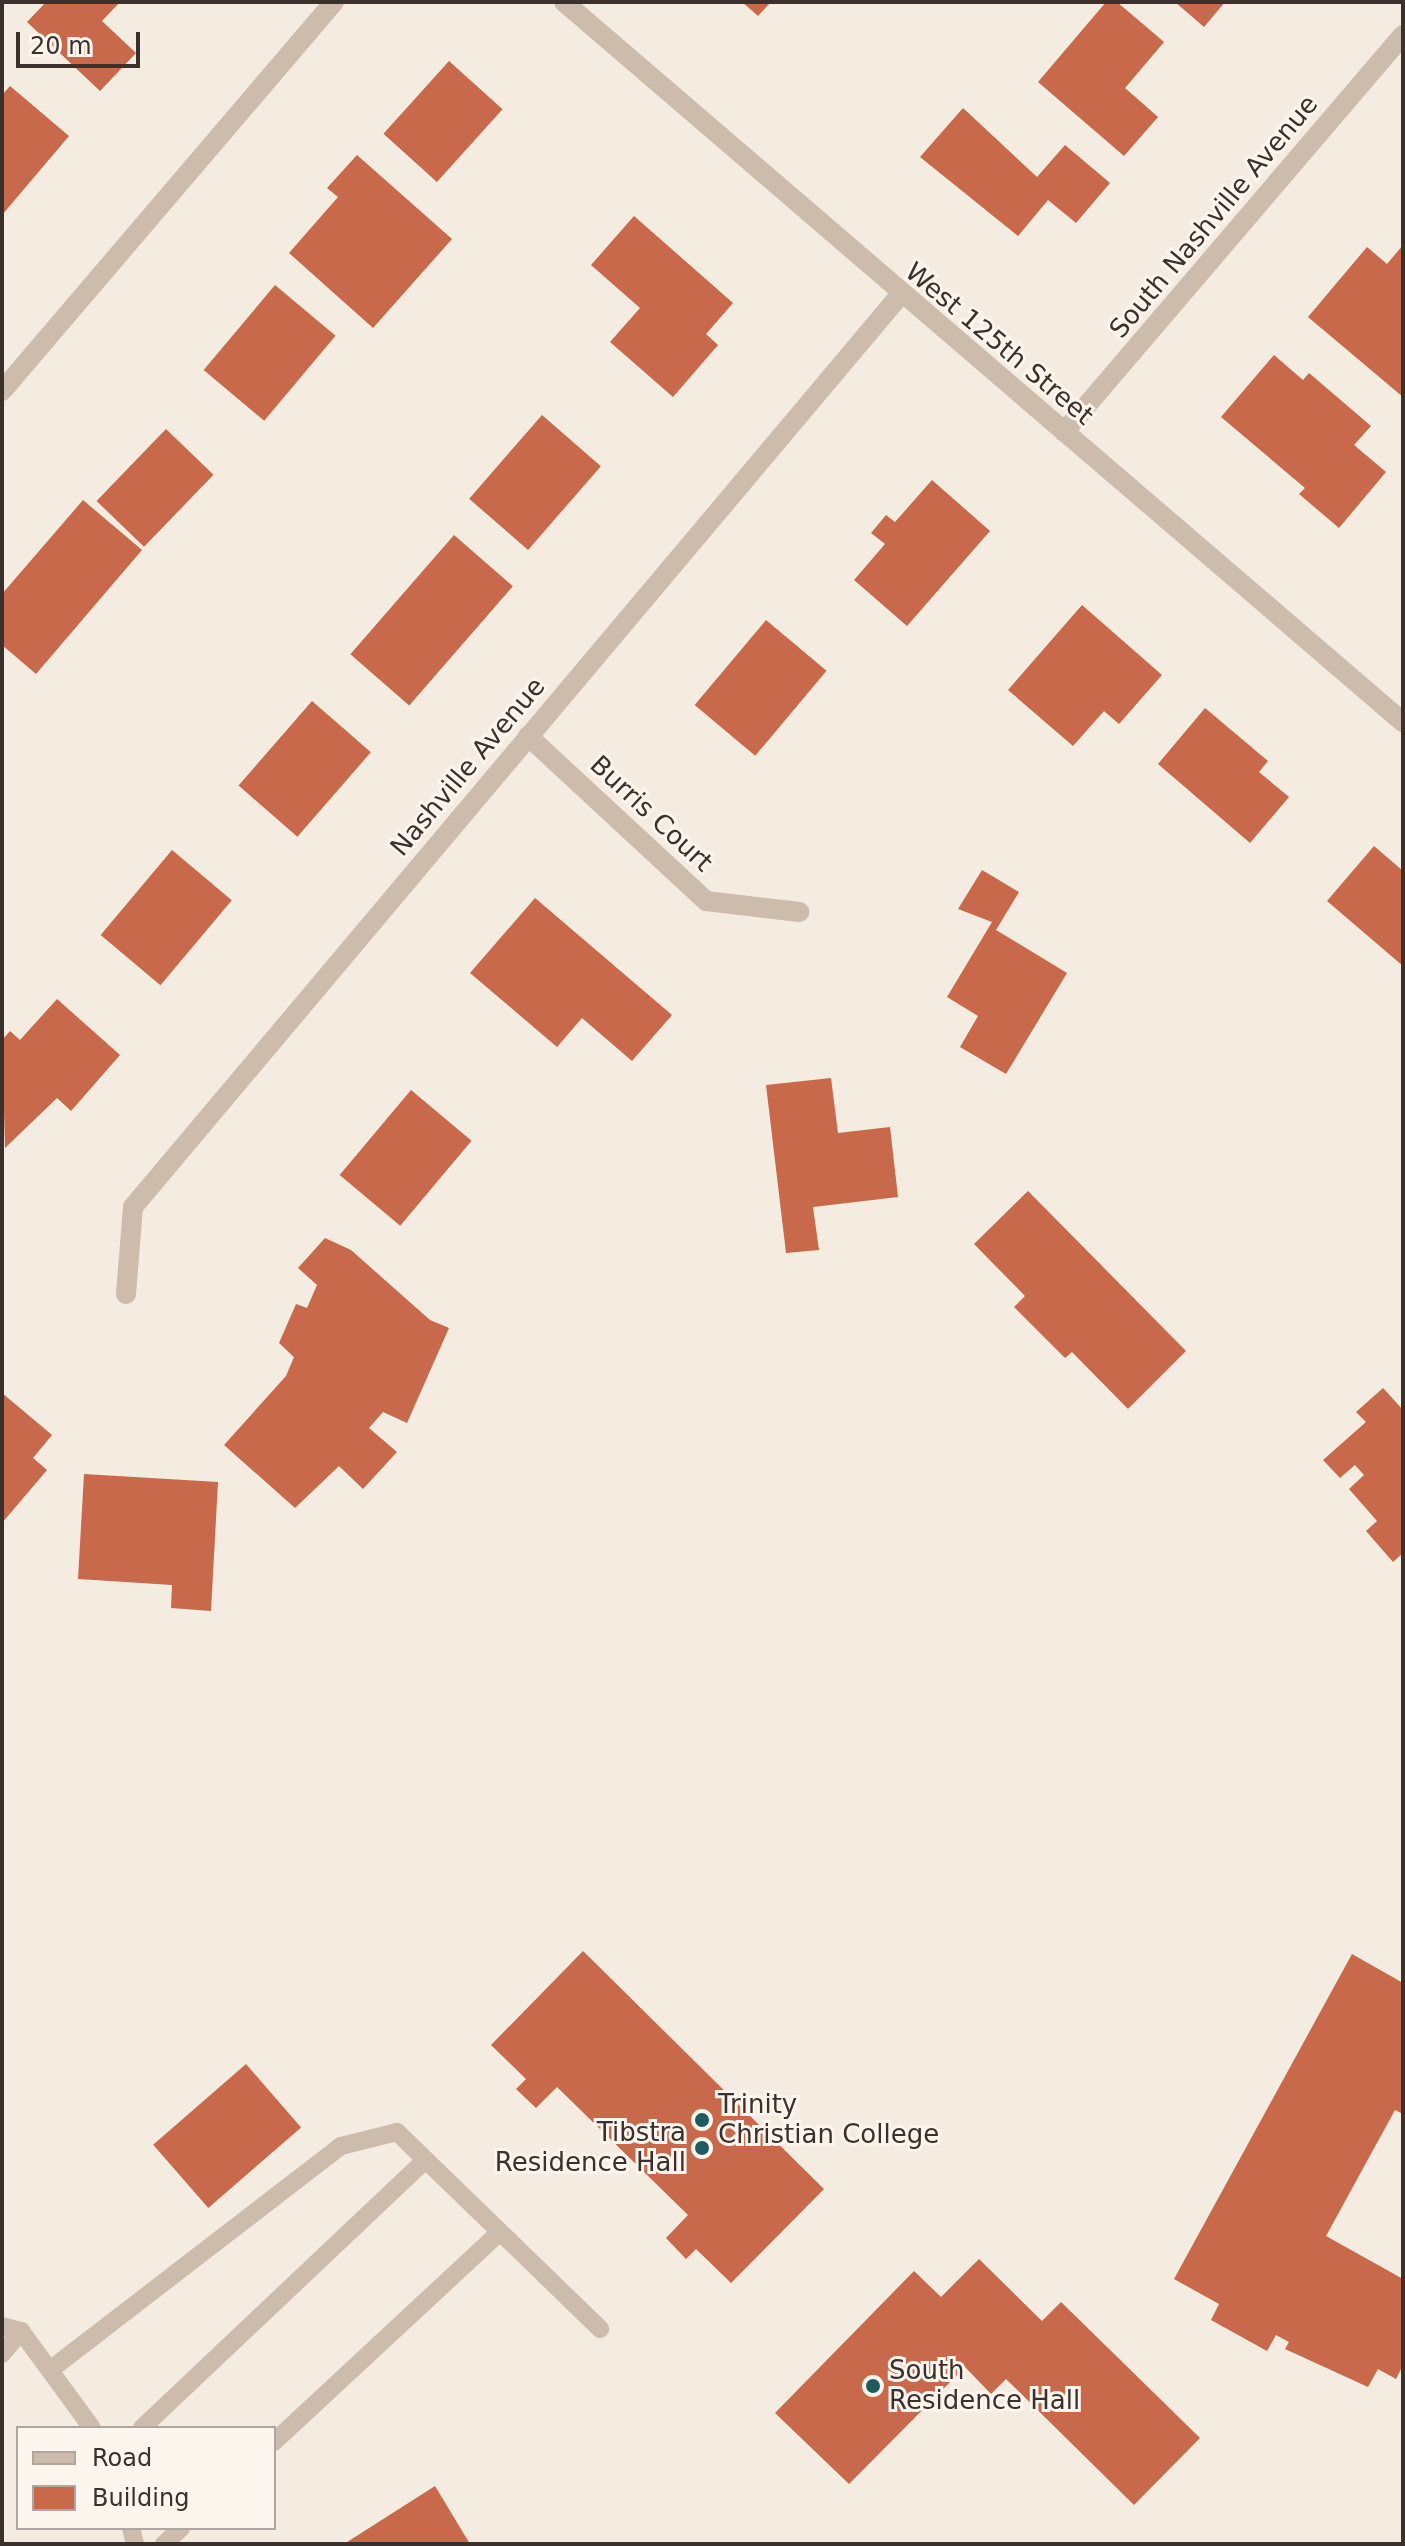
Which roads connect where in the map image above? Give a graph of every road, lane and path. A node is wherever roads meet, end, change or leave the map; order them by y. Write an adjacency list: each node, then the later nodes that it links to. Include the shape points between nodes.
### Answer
1 (334, 2): 5 (street)
2 (564, 2): 4 (street, West 125th Street)
3 (1403, 35): 6 (street, South Nashville Avenue)
4 (901, 294): 6 (street, West 125th Street); 8 (street, Nashville Avenue)
5 (2, 391)
6 (1064, 432): 7 (street, West 125th Street)
7 (1403, 722)
8 (528, 736): 9 (street, Burris Court, via 706,901); 10 (street, Nashville Avenue, via 133,1207)
9 (799, 912)
10 (126, 1294)
11 (425, 2160): 12 (lane); 17 (lane, via 397,2132 341,2146); 19 (lane)
12 (499, 2233): 14 (lane); 20 (lane)
13 (2, 2326): 15 (lane)
14 (600, 2329)
15 (21, 2331): 16 (lane); 17 (lane)
16 (2, 2354)
17 (50, 2370): 18 (lane)
18 (91, 2426)
19 (144, 2426)
20 (276, 2440)
21 (179, 2530): 22 (lane)
22 (164, 2544)

